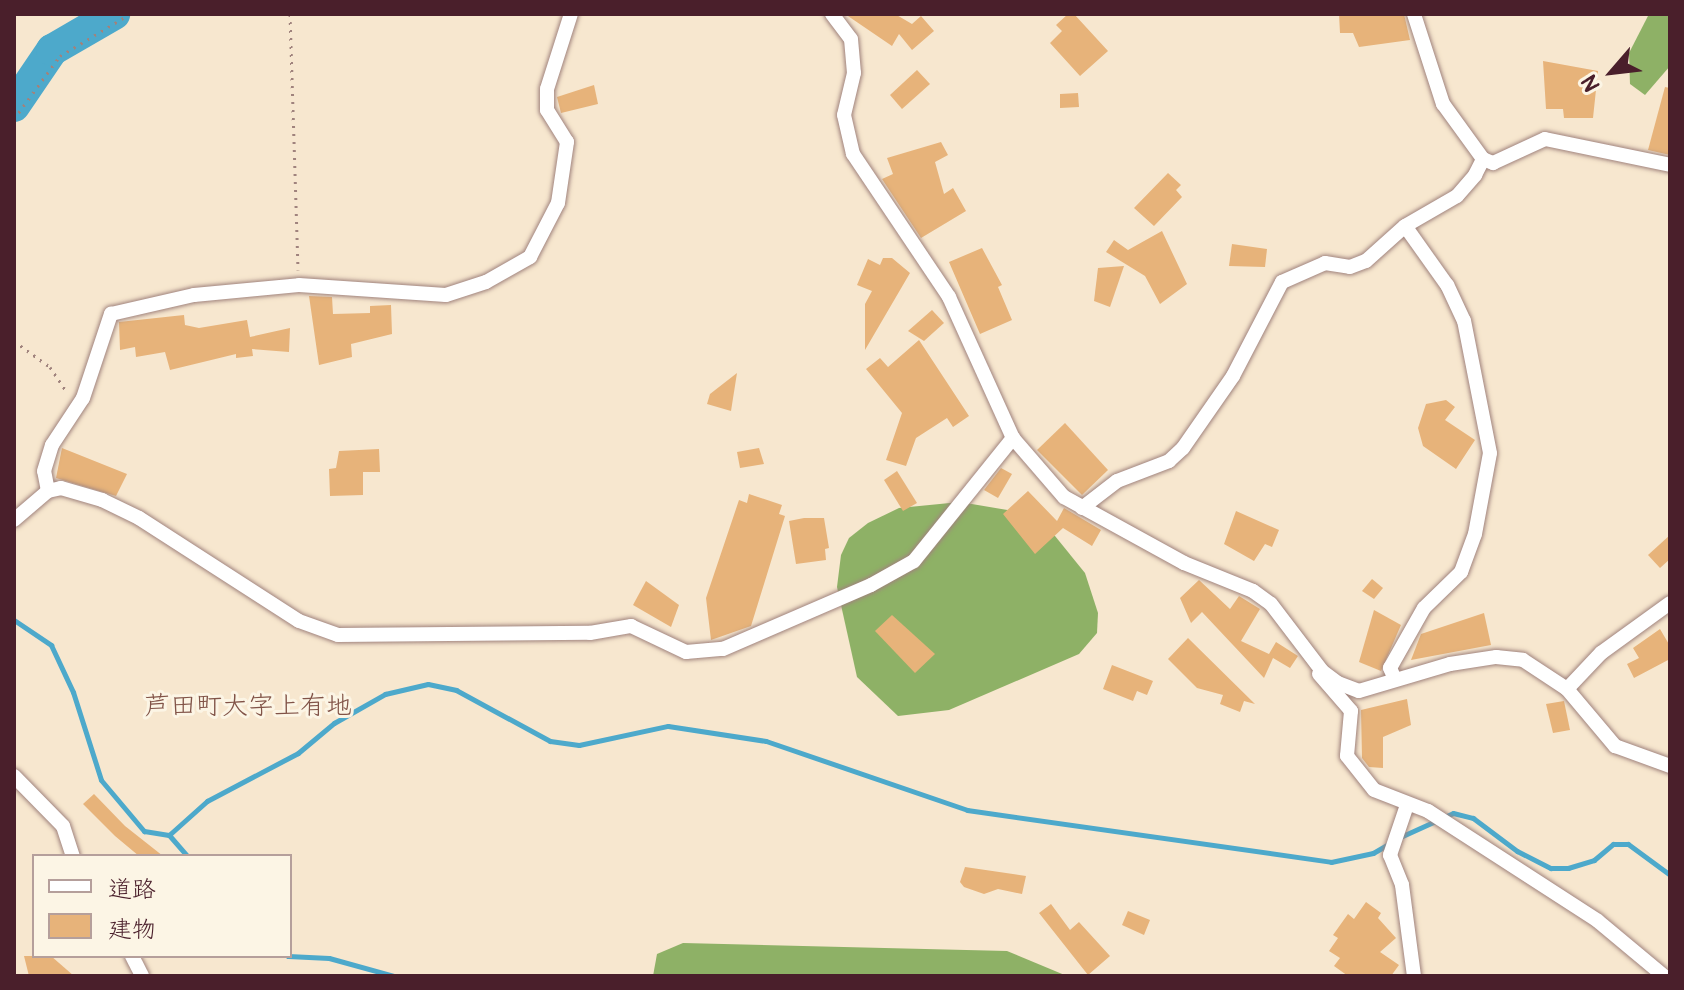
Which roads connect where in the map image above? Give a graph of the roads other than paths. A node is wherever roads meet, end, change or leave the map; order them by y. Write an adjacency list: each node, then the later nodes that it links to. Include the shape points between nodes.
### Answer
1 (571, 14): 8 (street, via 547,89 547,110 567,142 558,203 530,257 486,282 446,295 299,285 194,295 111,314 101,354 52,445 44,471)
2 (832, 14): 7 (street, via 851,39 854,73 844,115 853,154 949,297)
3 (1414, 14): 4 (street, via 1443,104)
4 (1483, 159): 5 (street, via 1493,163 1545,139); 6 (street, via 1457,196)
5 (1670, 165)
6 (1405, 226): 9 (street, via 1366,261 1350,267 1314,265 1282,282 1233,376 1183,448 1169,461 1117,481); 13 (street, via 1447,285 1464,321 1490,453 1475,534 1461,572 1424,608 1390,668)
7 (1013, 438): 8 (street, via 914,561 723,649 686,652 631,626 590,633 338,635 299,621 139,518 61,488); 9 (street, via 1064,497)
8 (48, 491): 10 (street)
9 (1082, 508): 12 (street, via 1184,563 1253,591 1271,604)
10 (14, 520)
11 (1670, 603): 14 (street, via 1601,653)
12 (1322, 671): 13 (street, via 1359,691); 17 (street, via 1318,675 1351,711 1347,756 1356,774 1388,800)
13 (1394, 677): 14 (street, via 1496,657 1543,669)
14 (1567, 689): 15 (street, via 1615,746)
15 (1670, 766)
16 (14, 776): 18 (street, via 63,826)
17 (1407, 805): 21 (street, via 1390,855 1402,885); 22 (street, via 1428,811 1598,921)
18 (72, 854)
19 (133, 958): 20 (street)
20 (142, 976)
21 (1414, 976)
22 (1664, 976)

